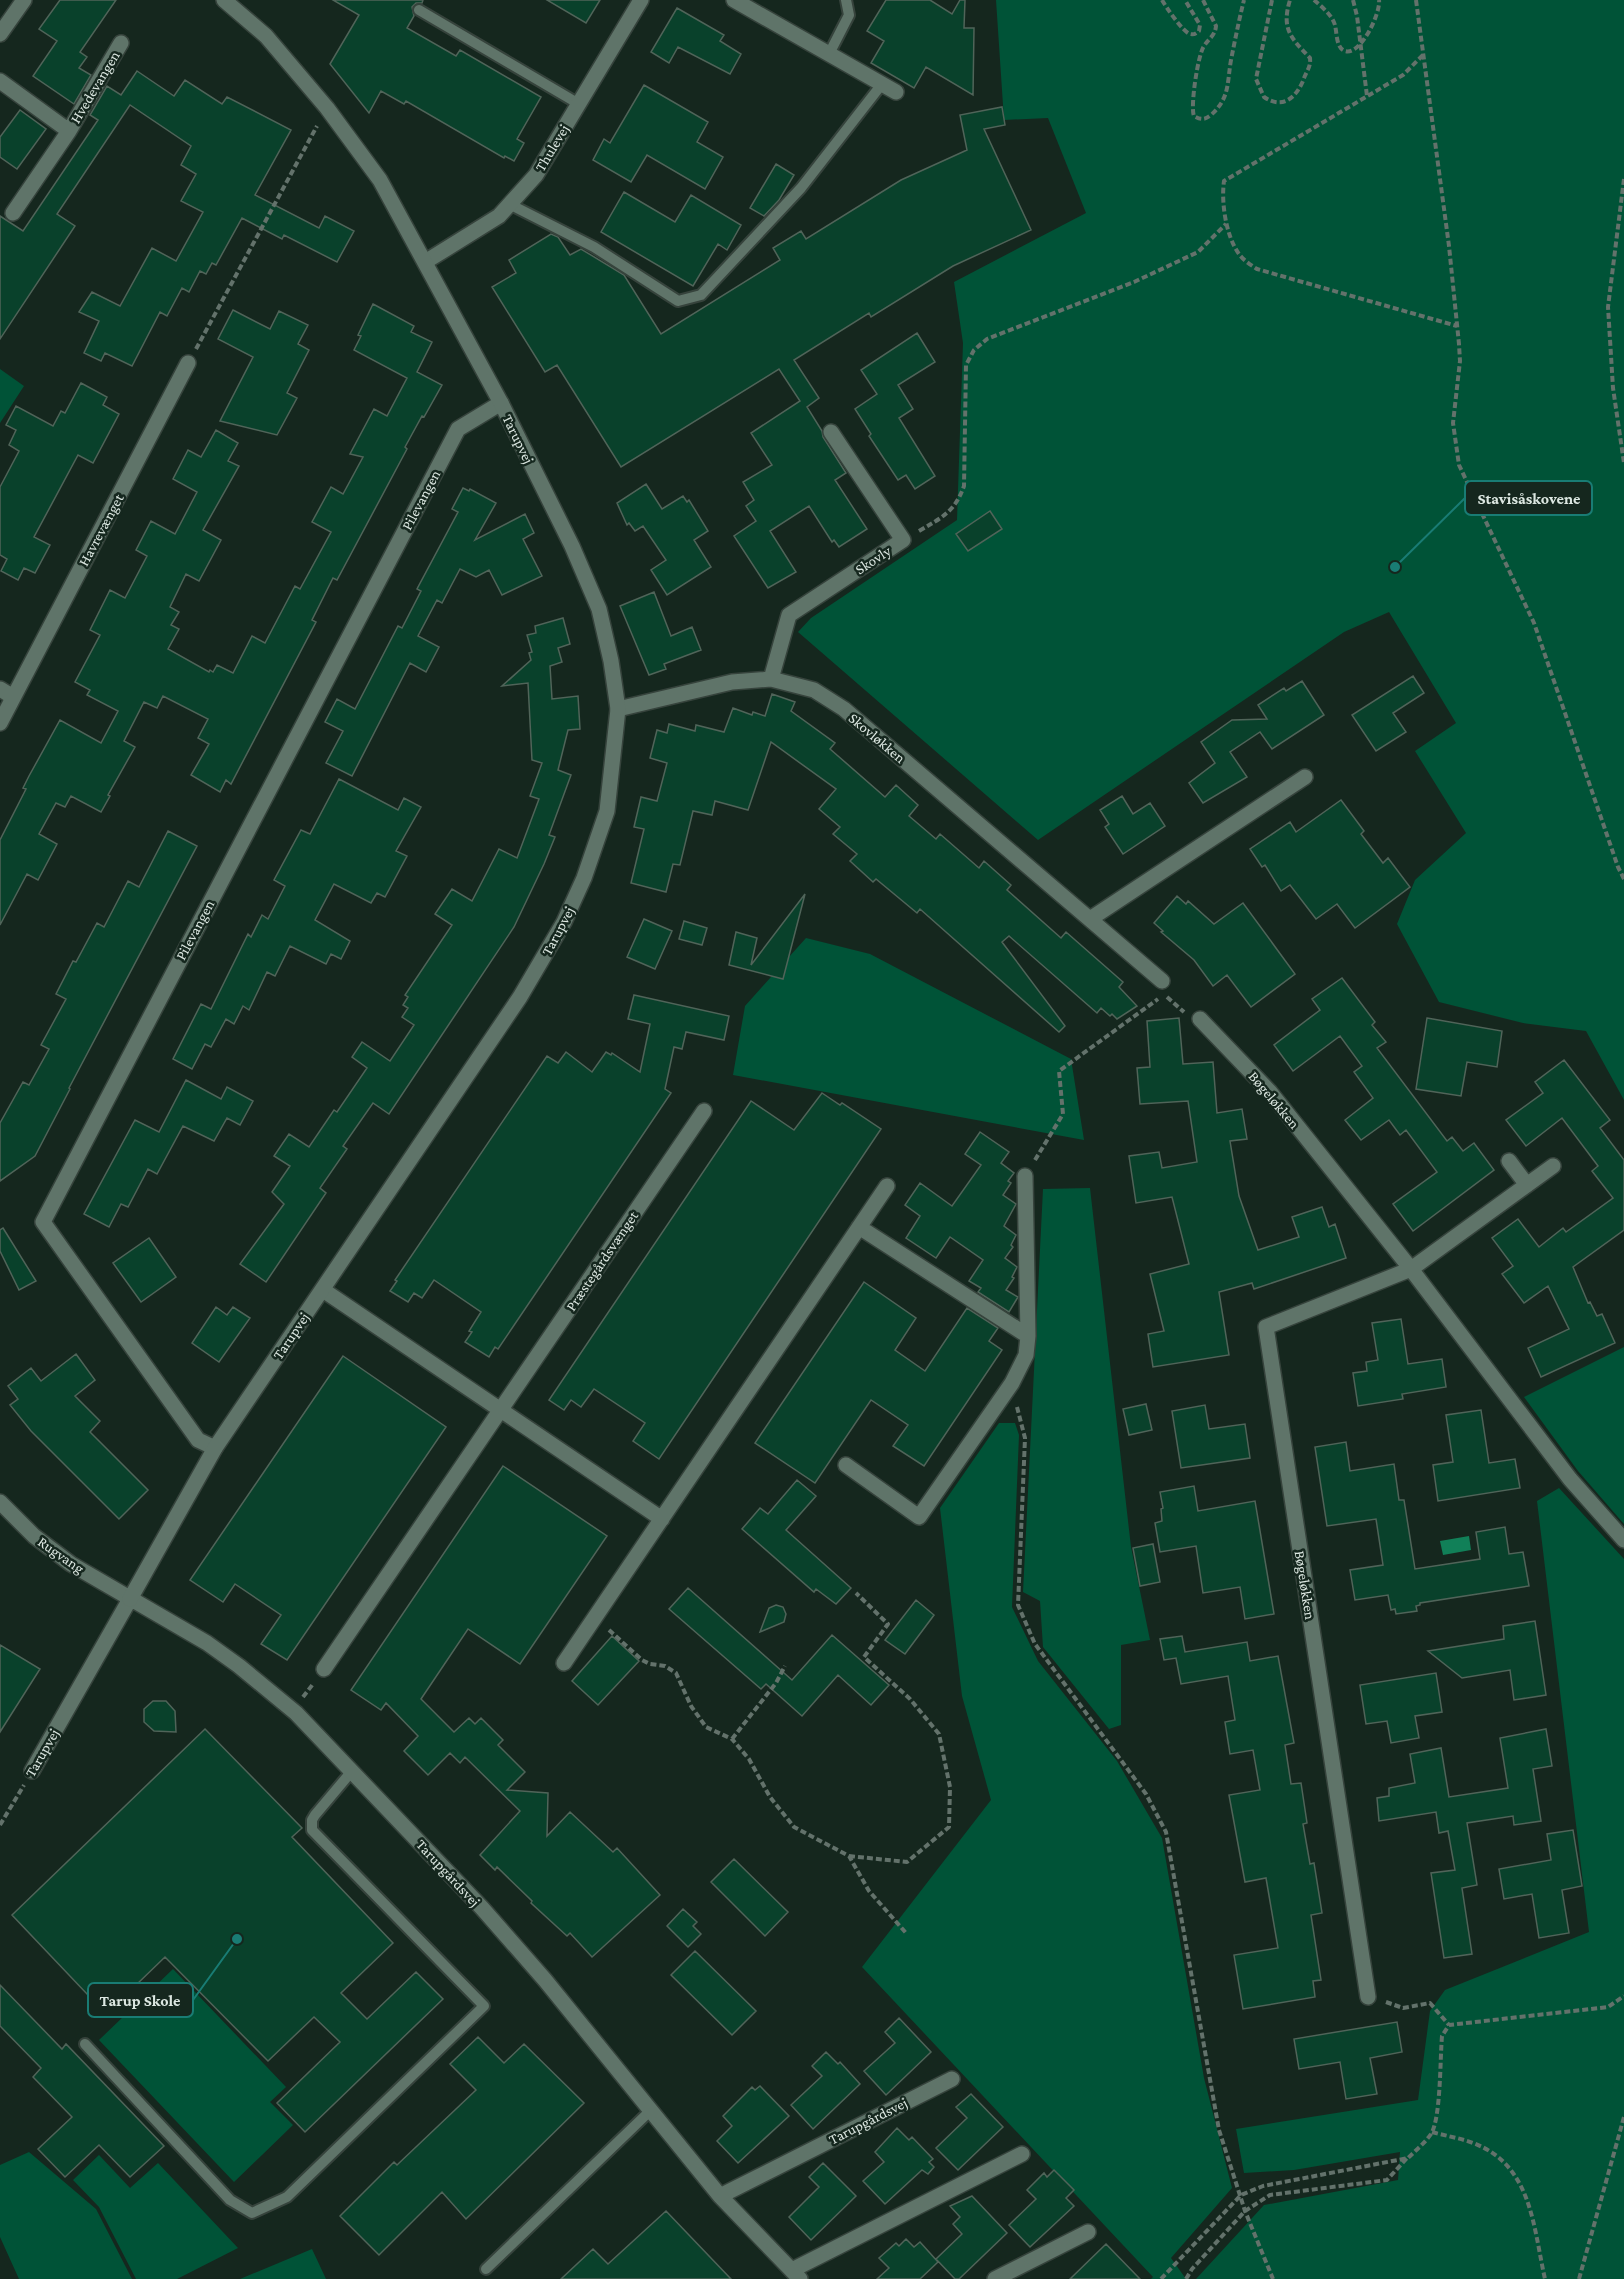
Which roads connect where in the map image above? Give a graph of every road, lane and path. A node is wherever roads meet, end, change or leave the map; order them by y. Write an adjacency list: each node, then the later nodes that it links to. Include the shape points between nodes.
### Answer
1 (224, 0): 27 (street, Tarupvej, via 266,36)
2 (642, 0): 26 (street, Thulevej)
3 (734, 0): 20 (street)
4 (846, 0): 20 (lane, via 849,15)
5 (1162, 0): 6 (path, via 1185,30 1195,34 1200,25)
6 (1185, 0)
7 (1203, 0): 8 (path, via 1216,26 1213,37 1203,47 1191,105 1194,116 1200,119 1221,106)
8 (1244, 0)
9 (1272, 0): 10 (path, via 1256,79 1264,97 1280,102 1299,92 1311,67 1310,58 1291,38 1286,17)
10 (1290, 0)
11 (1314, 0): 19 (path, via 1335,22 1339,47 1350,51)
12 (1353, 0): 19 (path)
13 (1379, 0): 19 (path, via 1378,13)
14 (1416, 0): 21 (path)
15 (18, 3): 17 (street)
16 (419, 10): 26 (lane)
17 (0, 34)
18 (121, 43): 28 (street, Hvedevangen)
19 (1360, 44): 25 (path)
20 (829, 54): 23 (street)
21 (1423, 55): 25 (path, via 1403,75); 34 (path)
22 (0, 81): 28 (street, Hvedevangen)
23 (882, 84): 24 (street); 30 (lane, via 801,188 701,295 678,302 594,247)
24 (896, 92)
25 (1367, 96): 32 (path, via 1224,182)
26 (579, 104): 30 (street, Thulevej, via 536,175)
27 (327, 108): 33 (street, Tarupvej, via 380,180); 35 (path)
28 (69, 131): 31 (street, Hvedevangen)
29 (1624, 179): 38 (path, via 1608,307 1613,388)
30 (509, 204): 33 (street, Thulevej, via 499,216)
31 (13, 213)
32 (1226, 224): 34 (path, via 1239,255 1257,269); 39 (path, via 1198,252 1134,282 987,339 974,350 966,365 964,486 958,502 944,516)
33 (425, 262): 36 (street, Tarupvej)
34 (1457, 326): 45 (path, via 1460,361 1453,423 1459,465 1534,623)
35 (188, 363): 41 (street, Havrevænget)
36 (501, 403): 42 (street, Tarupvej, via 599,609); 61 (street, Pilevangen, via 458,429 43,1222 198,1440)
37 (831, 432): 39 (street, Skovly)
38 (1624, 463)
39 (903, 540): 40 (street, Skovly, via 789,615)
40 (771, 679): 42 (street, Skovløkken, via 732,682); 46 (street, Skovløkken, via 814,690 844,709)
41 (7, 693): 43 (street, Havrevænget)
42 (618, 709): 57 (street, Tarupvej, via 607,811 564,922 520,997)
43 (0, 723)
44 (1305, 777): 46 (street)
45 (1624, 879)
46 (1090, 919): 47 (street, Skovløkken)
47 (1162, 981)
48 (1200, 1019): 52 (path, via 1191,1018 1165,994 1059,1071 1063,1114); 56 (street, Bøgeløkken, via 1270,1092)
49 (704, 1111): 60 (street, Præstegårdsvænget)
50 (1509, 1161): 53 (street)
51 (1553, 1166): 53 (street, Bøgeløkken)
52 (1025, 1176): 58 (street)
53 (1527, 1185): 56 (street, Bøgeløkken)
54 (887, 1186): 55 (street)
55 (859, 1227): 58 (street); 64 (street)
56 (1411, 1269): 65 (street, Bøgeløkken, via 1570,1479); 80 (street, Bøgeløkken, via 1266,1327)
57 (323, 1290): 60 (street); 61 (street, Tarupvej)
58 (1028, 1336): 59 (street, via 1026,1355)
59 (1012, 1383): 62 (street, via 919,1517); 89 (path, via 1024,1438 1018,1605 1035,1644 1146,1794 1166,1832 1219,2130)
60 (501, 1410): 64 (street); 71 (street, Præstegårdsvænget)
61 (215, 1448): 67 (street, Tarupvej)
62 (846, 1465)
63 (0, 1502): 67 (street, Rugvang, via 62,1557)
64 (662, 1519): 68 (street)
65 (1624, 1540)
66 (856, 1593): 77 (path, via 888,1624 864,1657 910,1699 939,1734 950,1787 949,1827 907,1862)
67 (130, 1599): 72 (street, Tarupgårdsvej, via 207,1643); 74 (street, Tarupvej)
68 (594, 1618): 69 (street); 73 (path, via 642,1660 676,1673 691,1706 706,1726)
69 (564, 1663)
70 (785, 1666): 73 (path)
71 (324, 1669): 72 (path)
72 (293, 1711): 75 (street, Tarupgårdsvej)
73 (732, 1739): 77 (path, via 794,1827)
74 (32, 1771): 76 (path, Tarupvej)
75 (352, 1771): 82 (lane, via 315,1815 312,1830 484,2006 288,2197 252,2213 230,2200); 84 (street, Tarupgårdsvej, via 482,1908)
76 (0, 1825)
77 (849, 1856): 78 (path, via 869,1891)
78 (906, 1933)
79 (1624, 1996): 81 (path, via 1608,2007)
80 (1368, 1997): 81 (path, via 1402,2008 1430,2003)
81 (1449, 2025): 86 (path, via 1442,2036)
82 (85, 2044)
83 (952, 2079): 90 (street, Tarupgårdsvej)
84 (650, 2110): 90 (street, Tarupgårdsvej); 93 (lane)
85 (1624, 2118): 100 (path)
86 (1432, 2132): 88 (path); 99 (path, via 1474,2143 1510,2167 1525,2192)
87 (1022, 2154): 94 (street, Tarupgårdsvej)
88 (1408, 2158): 89 (path, via 1263,2186); 91 (path, via 1387,2180 1270,2195)
89 (1241, 2194): 91 (path); 96 (path)
90 (720, 2196): 94 (street, Tarupgårdsvej)
91 (1245, 2211): 97 (path); 98 (path)
92 (1088, 2232): 95 (street)
93 (486, 2270)
94 (796, 2275)
95 (995, 2279)
96 (1161, 2279)
97 (1186, 2279)
98 (1273, 2279)
99 (1545, 2279)
100 (1579, 2279)

